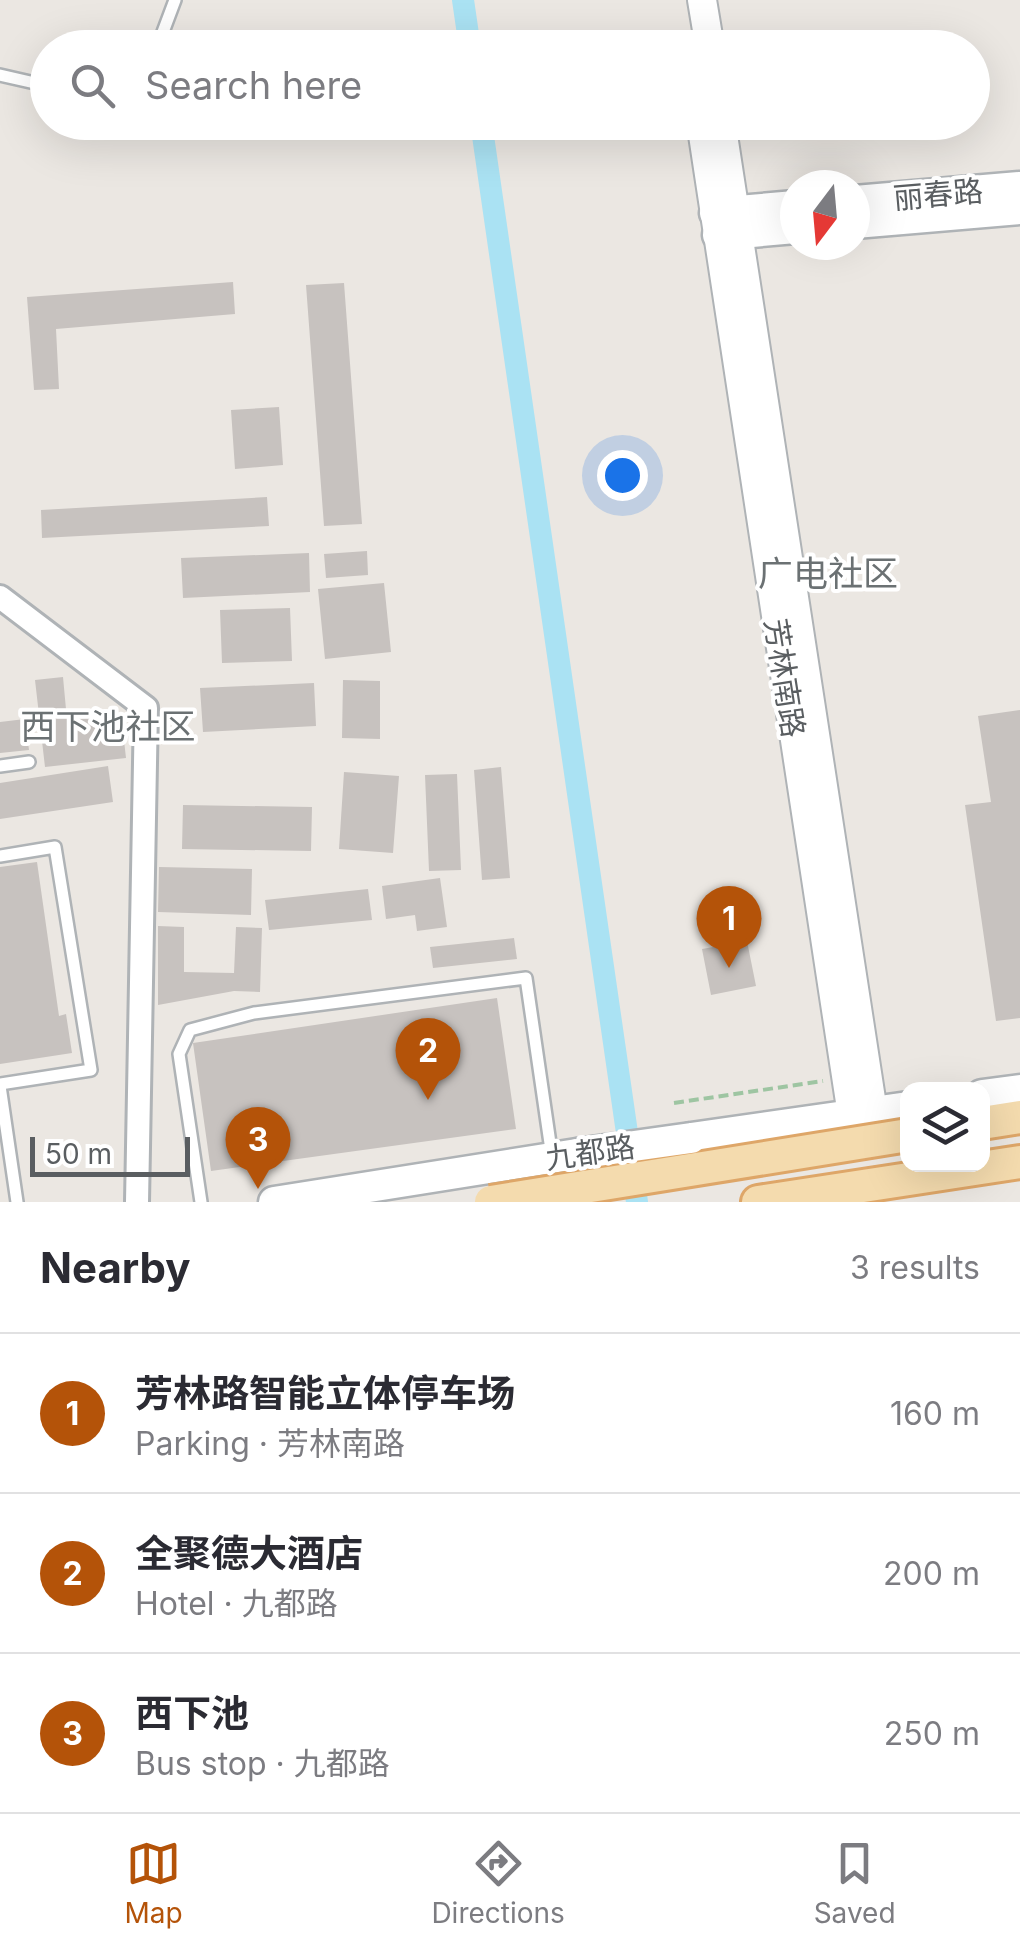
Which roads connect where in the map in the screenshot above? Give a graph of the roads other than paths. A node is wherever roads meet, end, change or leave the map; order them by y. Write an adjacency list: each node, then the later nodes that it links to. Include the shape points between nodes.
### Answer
1 (176, 0): 4 (lane)
2 (683, 0): 5 (street)
3 (702, 0): 6 (street)
4 (164, 30)
5 (687, 30)
6 (707, 30)
7 (0, 75): 8 (lane)
8 (30, 82)
9 (706, 140): 16 (street, 芳林南路)
10 (722, 140): 16 (street, 芳林南路)
11 (1020, 187): 12 (main road, 丽春路)
12 (870, 200)
13 (780, 210): 16 (main road)
14 (1020, 210): 15 (main road, 丽春路)
15 (870, 222)
16 (727, 223): 17 (main road); 26 (street, 芳林南路); 26 (street, 芳林南路, via 846,1078)
17 (780, 227)
18 (0, 598): 33 (street, via 146,708)
19 (29, 762): 20 (lane)
20 (0, 766)
21 (0, 856): 22 (lane, via 55,848 91,1070)
22 (0, 1085): 32 (lane)
23 (1020, 1090): 24 (main road)
24 (990, 1094)
25 (900, 1108): 26 (main road, 九都路)
26 (862, 1113): 30 (main road, 九都路, bridge)
27 (1020, 1117): 28 (main road)
28 (990, 1122)
29 (900, 1136): 36 (main road, bridge)
30 (565, 1155): 34 (lane, via 526,978 254,1012 190,1030 179,1054); 35 (main road, 九都路)
31 (1020, 1162): 37 (main road)
32 (18, 1202)
33 (137, 1202)
34 (201, 1202)
35 (274, 1202)
36 (491, 1202)
37 (758, 1202)

